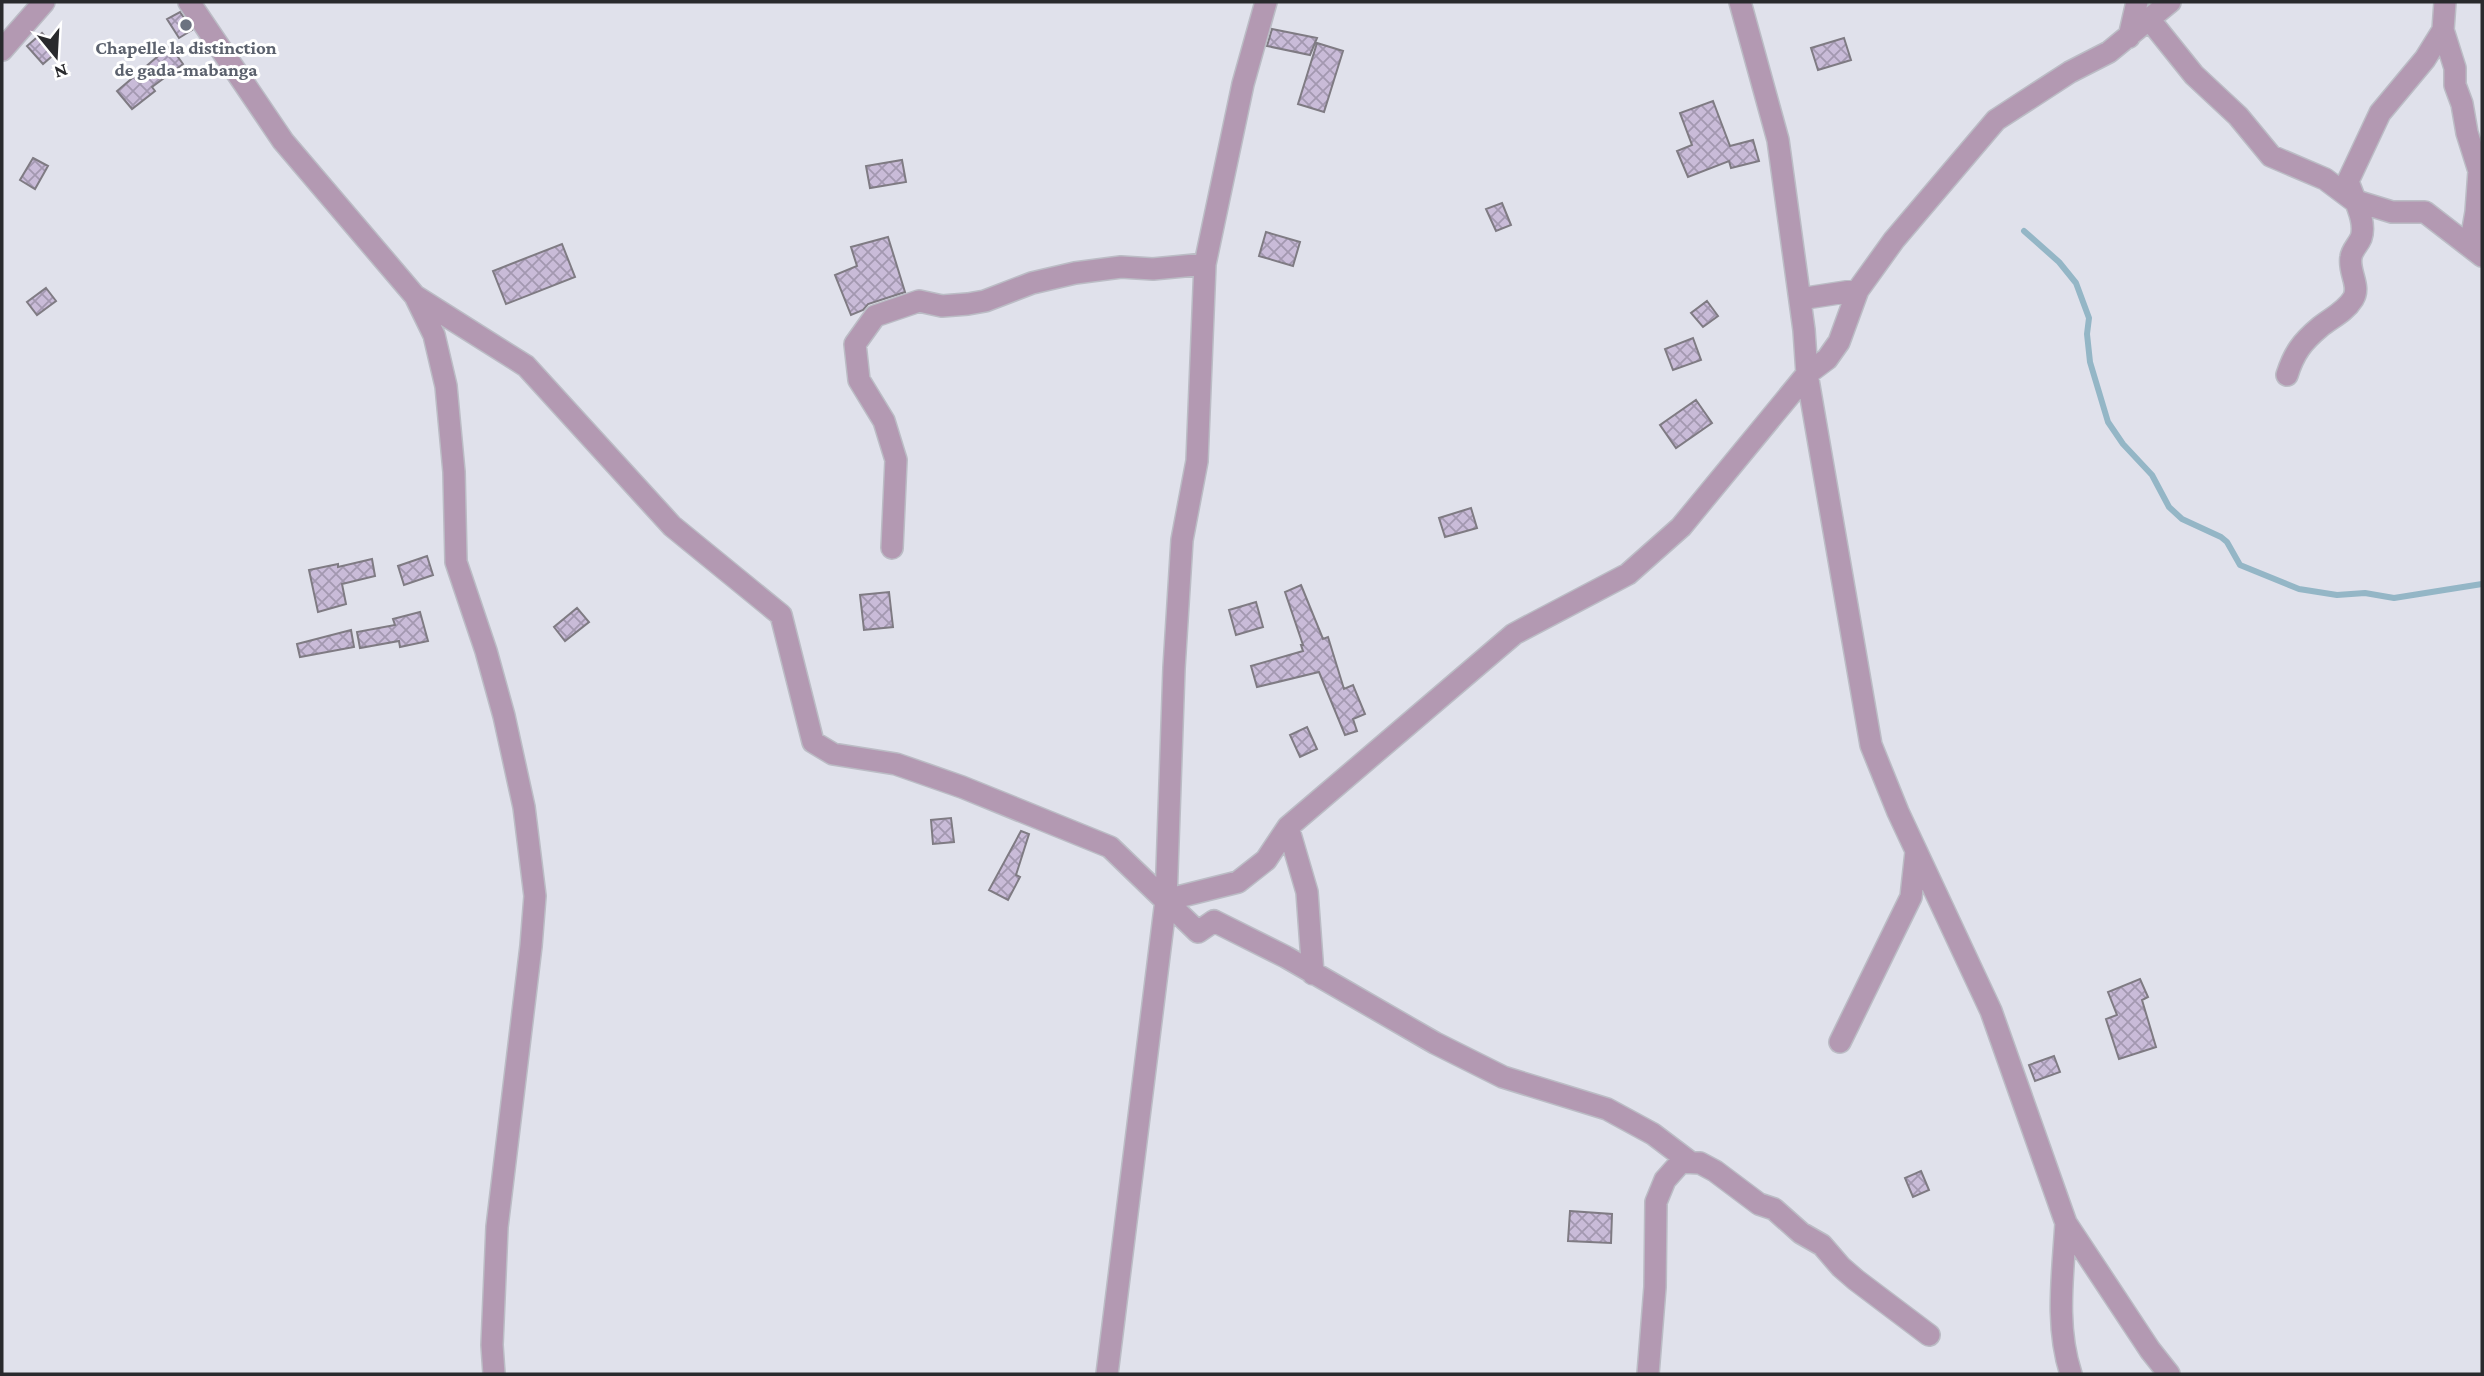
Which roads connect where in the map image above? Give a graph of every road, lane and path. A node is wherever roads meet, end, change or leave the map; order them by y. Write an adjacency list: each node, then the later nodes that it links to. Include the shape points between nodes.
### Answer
1 (44, 2): 9 (street)
2 (189, 2): 14 (street, via 283,141)
3 (1266, 2): 12 (street, via 1243,84)
4 (1740, 2): 15 (street, via 1778,140)
5 (2169, 2): 7 (street)
6 (2445, 2): 8 (street)
7 (2143, 11): 10 (street, via 2194,75 2238,116 2271,156 2325,179); 13 (street, via 2129,37 2109,52 1997,120)
8 (2443, 30): 10 (street, via 2380,113 2348,181); 11 (street, via 2479,171)
9 (2, 50)
10 (2353, 200): 11 (street, via 2392,212 2425,212); 17 (street, via 2360,213 2362,236 2351,256 2357,288 2354,298 2295,351)
11 (2476, 251)
12 (1205, 264): 18 (street, via 1076,273 1031,283 985,301 943,306 919,301 876,316 855,344 859,380 884,421 895,460); 21 (street, via 1197,461 1182,540 1174,656)
13 (1858, 289): 15 (street); 16 (street, via 1839,342 1828,359)
14 (415, 296): 21 (street, via 526,366 672,526 782,615 813,742 833,754 896,764 962,787 1110,847); 27 (street, via 434,335 446,386 456,562 504,716 524,807 535,896 498,1227)
15 (1800, 299): 16 (street)
16 (1807, 374): 19 (street, via 1681,527 1628,575 1514,634); 20 (street, via 1871,745)
17 (2287, 375)
18 (892, 548)
19 (1288, 827): 21 (street, via 1266,860 1237,882); 22 (street, via 1307,892)
20 (1916, 850): 23 (street, via 1911,897); 25 (street, via 1991,1011)
21 (1166, 900): 22 (street, via 1198,932 1214,921); 28 (street)
22 (1313, 974): 24 (street, via 1503,1077 1608,1109)
23 (1840, 1042)
24 (1690, 1162): 26 (street, via 1715,1171 1759,1204 1774,1209); 29 (street, via 1681,1162 1665,1180 1656,1202)
25 (2066, 1223): 30 (street, via 2061,1308); 31 (street)
26 (1929, 1335)
27 (494, 1374)
28 (1107, 1374)
29 (1648, 1374)
30 (2071, 1374)
31 (2169, 1374)

